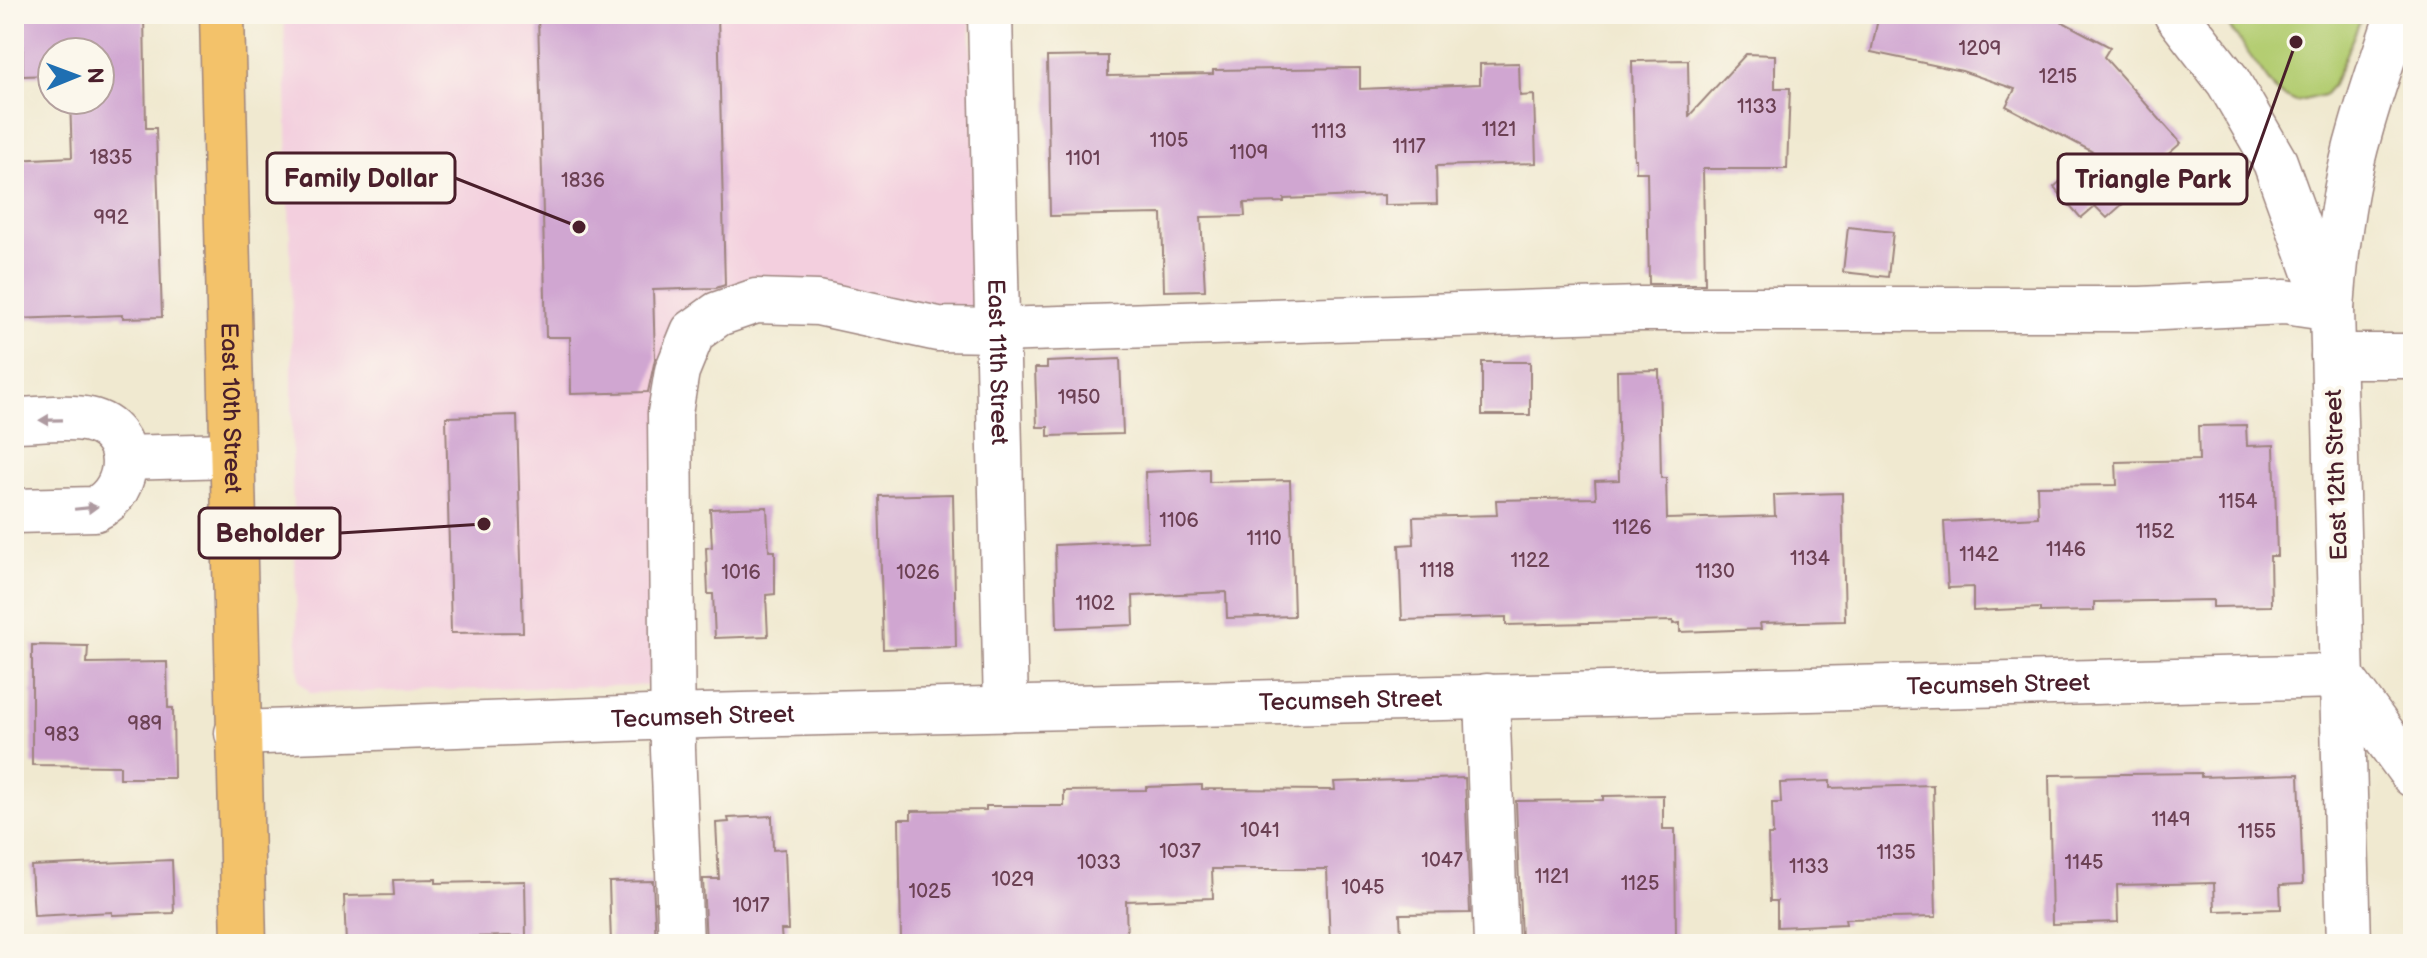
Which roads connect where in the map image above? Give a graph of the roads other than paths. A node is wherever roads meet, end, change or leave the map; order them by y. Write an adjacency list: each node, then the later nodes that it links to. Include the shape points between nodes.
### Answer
1 (222, 14): 10 (main road, East 10th Street)
2 (990, 14): 6 (street, East 11th Street)
3 (2176, 14): 5 (street, via 2228,81 2275,162)
4 (2398, 14): 5 (street, East 12th Street, via 2349,175)
5 (2332, 309): 6 (street, via 2285,302 2141,309 1640,309); 7 (street, East 12th Street)
6 (997, 330): 15 (street, East 11th Street); 16 (street, via 938,329 818,303 756,301 718,314 693,332 677,371 670,413)
7 (2333, 356): 8 (street); 13 (street, East 12th Street)
8 (2413, 356)
9 (14, 420): 11 (street, one-way to 9, via 111,432 88,419)
10 (230, 455): 11 (street); 17 (main road, East 10th Street)
11 (124, 458): 12 (street, one-way to 11, via 95,509 123,481)
12 (14, 511)
13 (2341, 676): 14 (street, Tecumseh Street); 18 (street); 22 (street, East 12th Street)
14 (1487, 696): 15 (street, Tecumseh Street); 21 (street)
15 (1006, 709): 16 (street, Tecumseh Street)
16 (673, 718): 17 (street, Tecumseh Street); 20 (street)
17 (237, 733): 19 (main road, East 10th Street)
18 (2413, 775)
19 (244, 944)
20 (681, 944)
21 (1496, 944)
22 (2349, 944)

